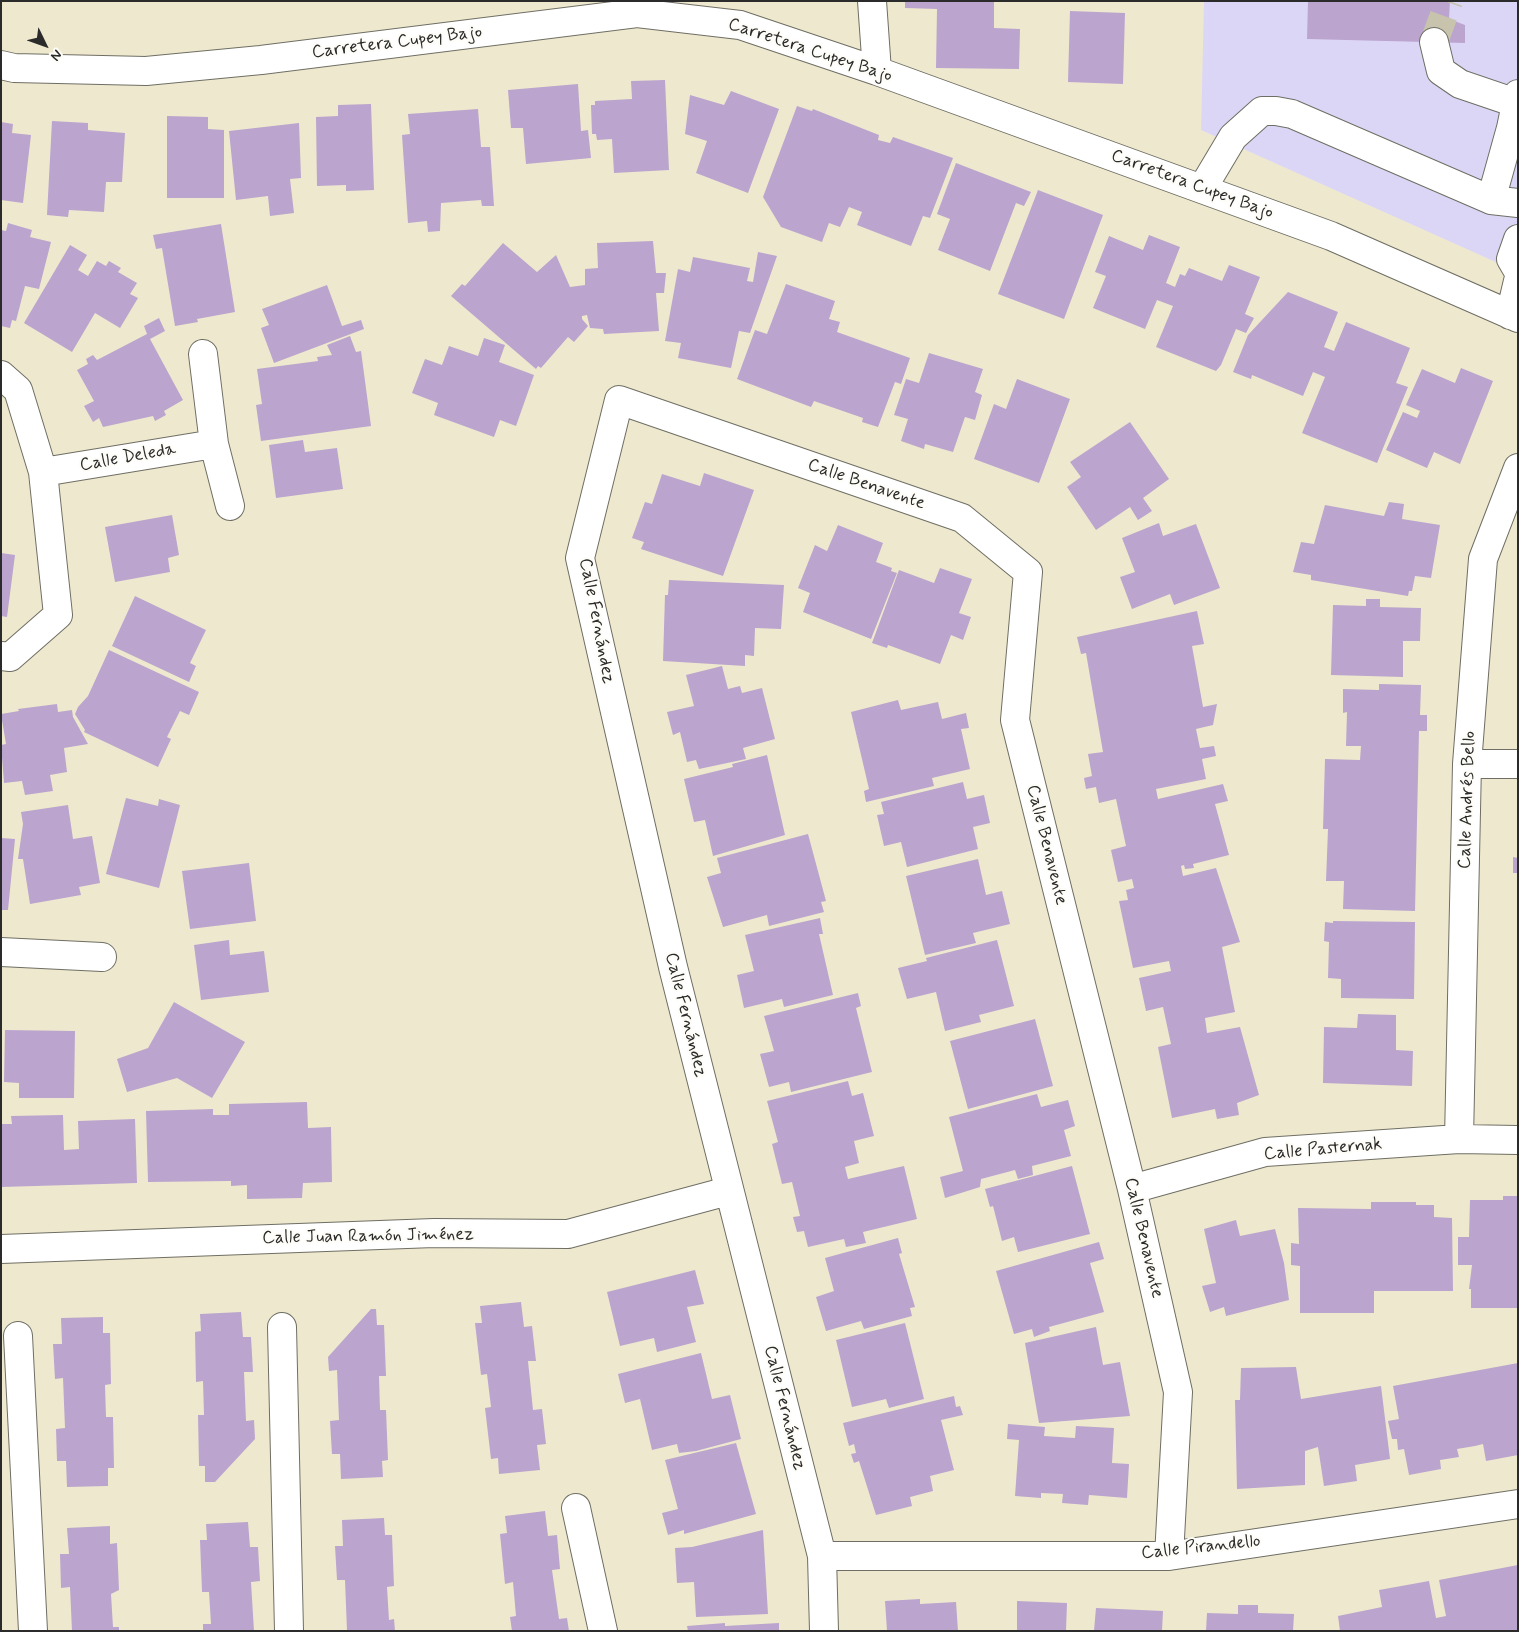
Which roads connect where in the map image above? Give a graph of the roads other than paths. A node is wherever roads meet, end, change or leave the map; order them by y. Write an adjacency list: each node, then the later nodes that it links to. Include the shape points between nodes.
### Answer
1 (872, 1): 4 (street)
2 (1434, 42): 5 (street, via 1441,71 1460,84)
3 (1, 65): 4 (street, Carretera Cupey Bajo, via 146,71 261,60 637,13 740,25)
4 (876, 71): 6 (street, Carretera Cupey Bajo)
5 (1517, 98): 7 (street)
6 (1202, 189): 7 (street, via 1233,137 1262,111 1276,111 1292,114); 12 (street, Carretera Cupey Bajo, via 1331,236)
7 (1491, 200): 8 (street)
8 (1518, 203)
9 (1518, 239): 10 (street, via 1511,259)
10 (1518, 271)
11 (1518, 281): 12 (street)
12 (1514, 317)
13 (203, 354): 16 (street)
14 (1, 375): 18 (street, via 18,390)
15 (618, 400): 27 (street, Calle Benavente, via 962,518 1028,572 1015,720); 28 (street, Calle Fernández, via 580,558 673,967)
16 (214, 444): 18 (street, Calle Deleda); 19 (street)
17 (1518, 468): 21 (street, Calle Andrés Bello, via 1483,560)
18 (43, 472): 20 (street, via 58,614 10,657)
19 (230, 506)
20 (1, 656)
21 (1467, 764): 22 (street); 25 (street, Calle Andrés Bello)
22 (1518, 764)
23 (1, 952): 24 (street)
24 (102, 957)
25 (1459, 1139): 26 (street, Calle Pasternak); 27 (street, Calle Pasternak, via 1265,1152)
26 (1518, 1140)
27 (1132, 1189): 35 (street, Calle Benavente, via 1178,1392)
28 (728, 1191): 29 (street, Calle Juan Ramón Jiménez, via 568,1234 424,1233); 34 (street, Calle Fernández)
29 (1, 1249)
30 (282, 1327): 37 (street)
31 (18, 1336): 36 (street)
32 (1518, 1504): 35 (street, Calle Pirandello)
33 (576, 1508): 38 (street)
34 (822, 1556): 35 (street, Calle Pirandello); 39 (street, Calle Fernández)
35 (1169, 1556)
36 (33, 1631)
37 (289, 1631)
38 (603, 1631)
39 (824, 1631)

